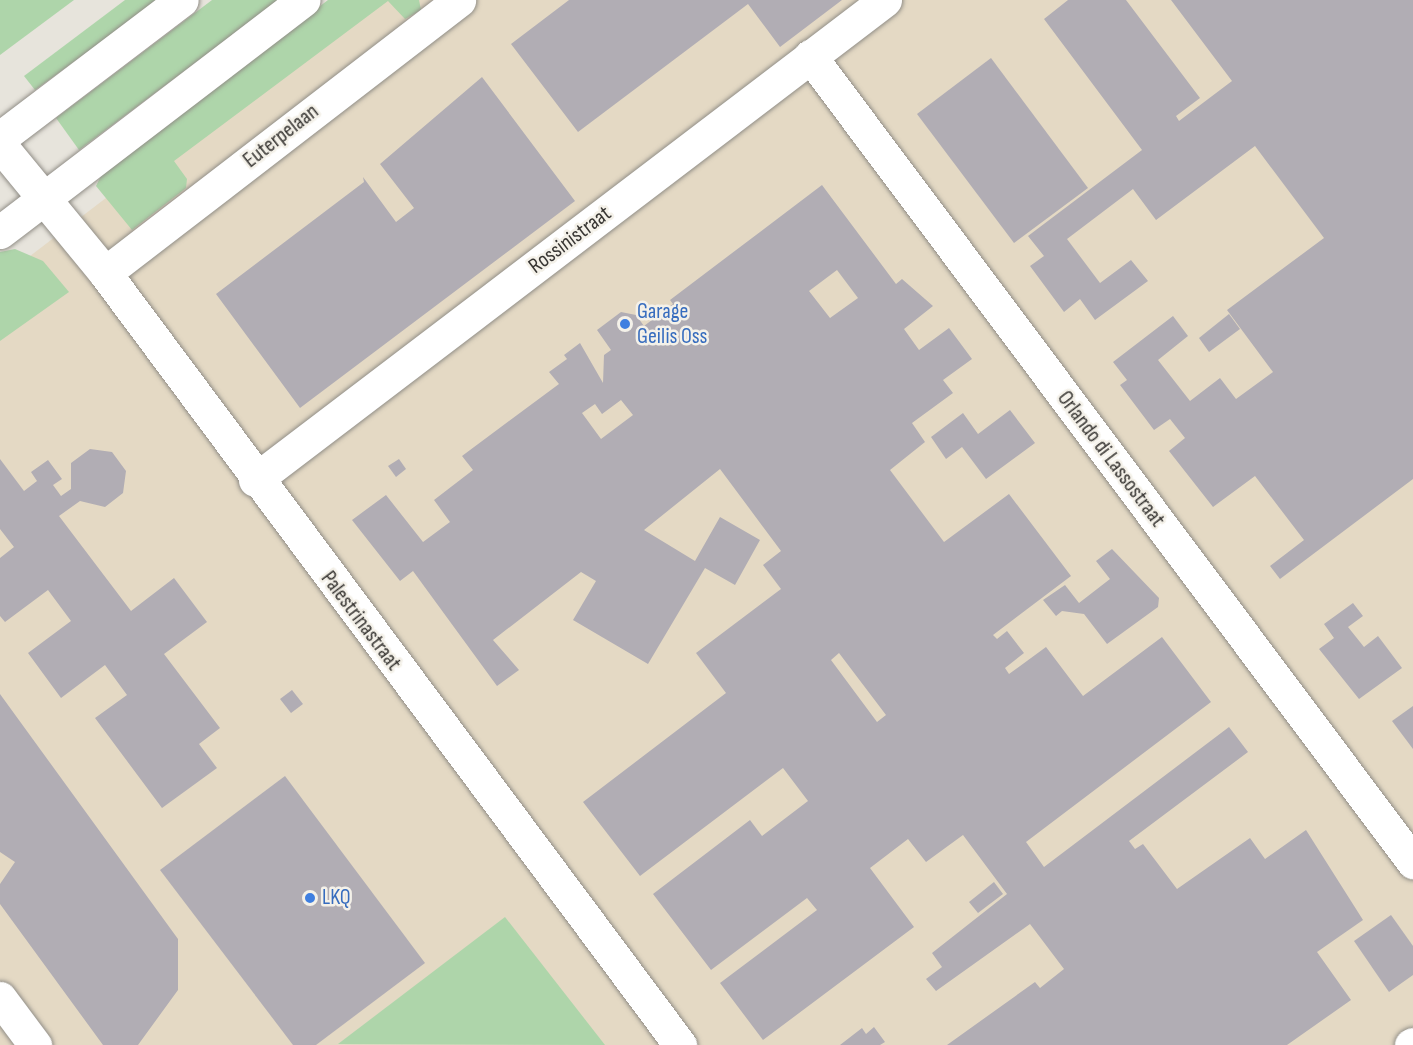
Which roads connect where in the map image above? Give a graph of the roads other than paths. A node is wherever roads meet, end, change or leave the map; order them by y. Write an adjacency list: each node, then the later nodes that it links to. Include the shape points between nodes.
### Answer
1 (182, 0): 6 (street)
2 (303, 0): 8 (street)
3 (459, 0): 10 (street, Euterpelaan)
4 (885, 0): 5 (street, Rossinistraat)
5 (810, 56): 11 (street, Rossinistraat); 12 (street, Orlando di Lassostraat)
6 (0, 138)
7 (0, 145): 8 (street)
8 (41, 199): 9 (street); 10 (street, Palestrinastraat)
9 (0, 232)
10 (105, 273): 11 (street, Palestrinastraat)
11 (255, 480): 15 (street, Palestrinastraat)
12 (1413, 862)
13 (0, 998): 14 (street)
14 (35, 1045)
15 (680, 1045)

